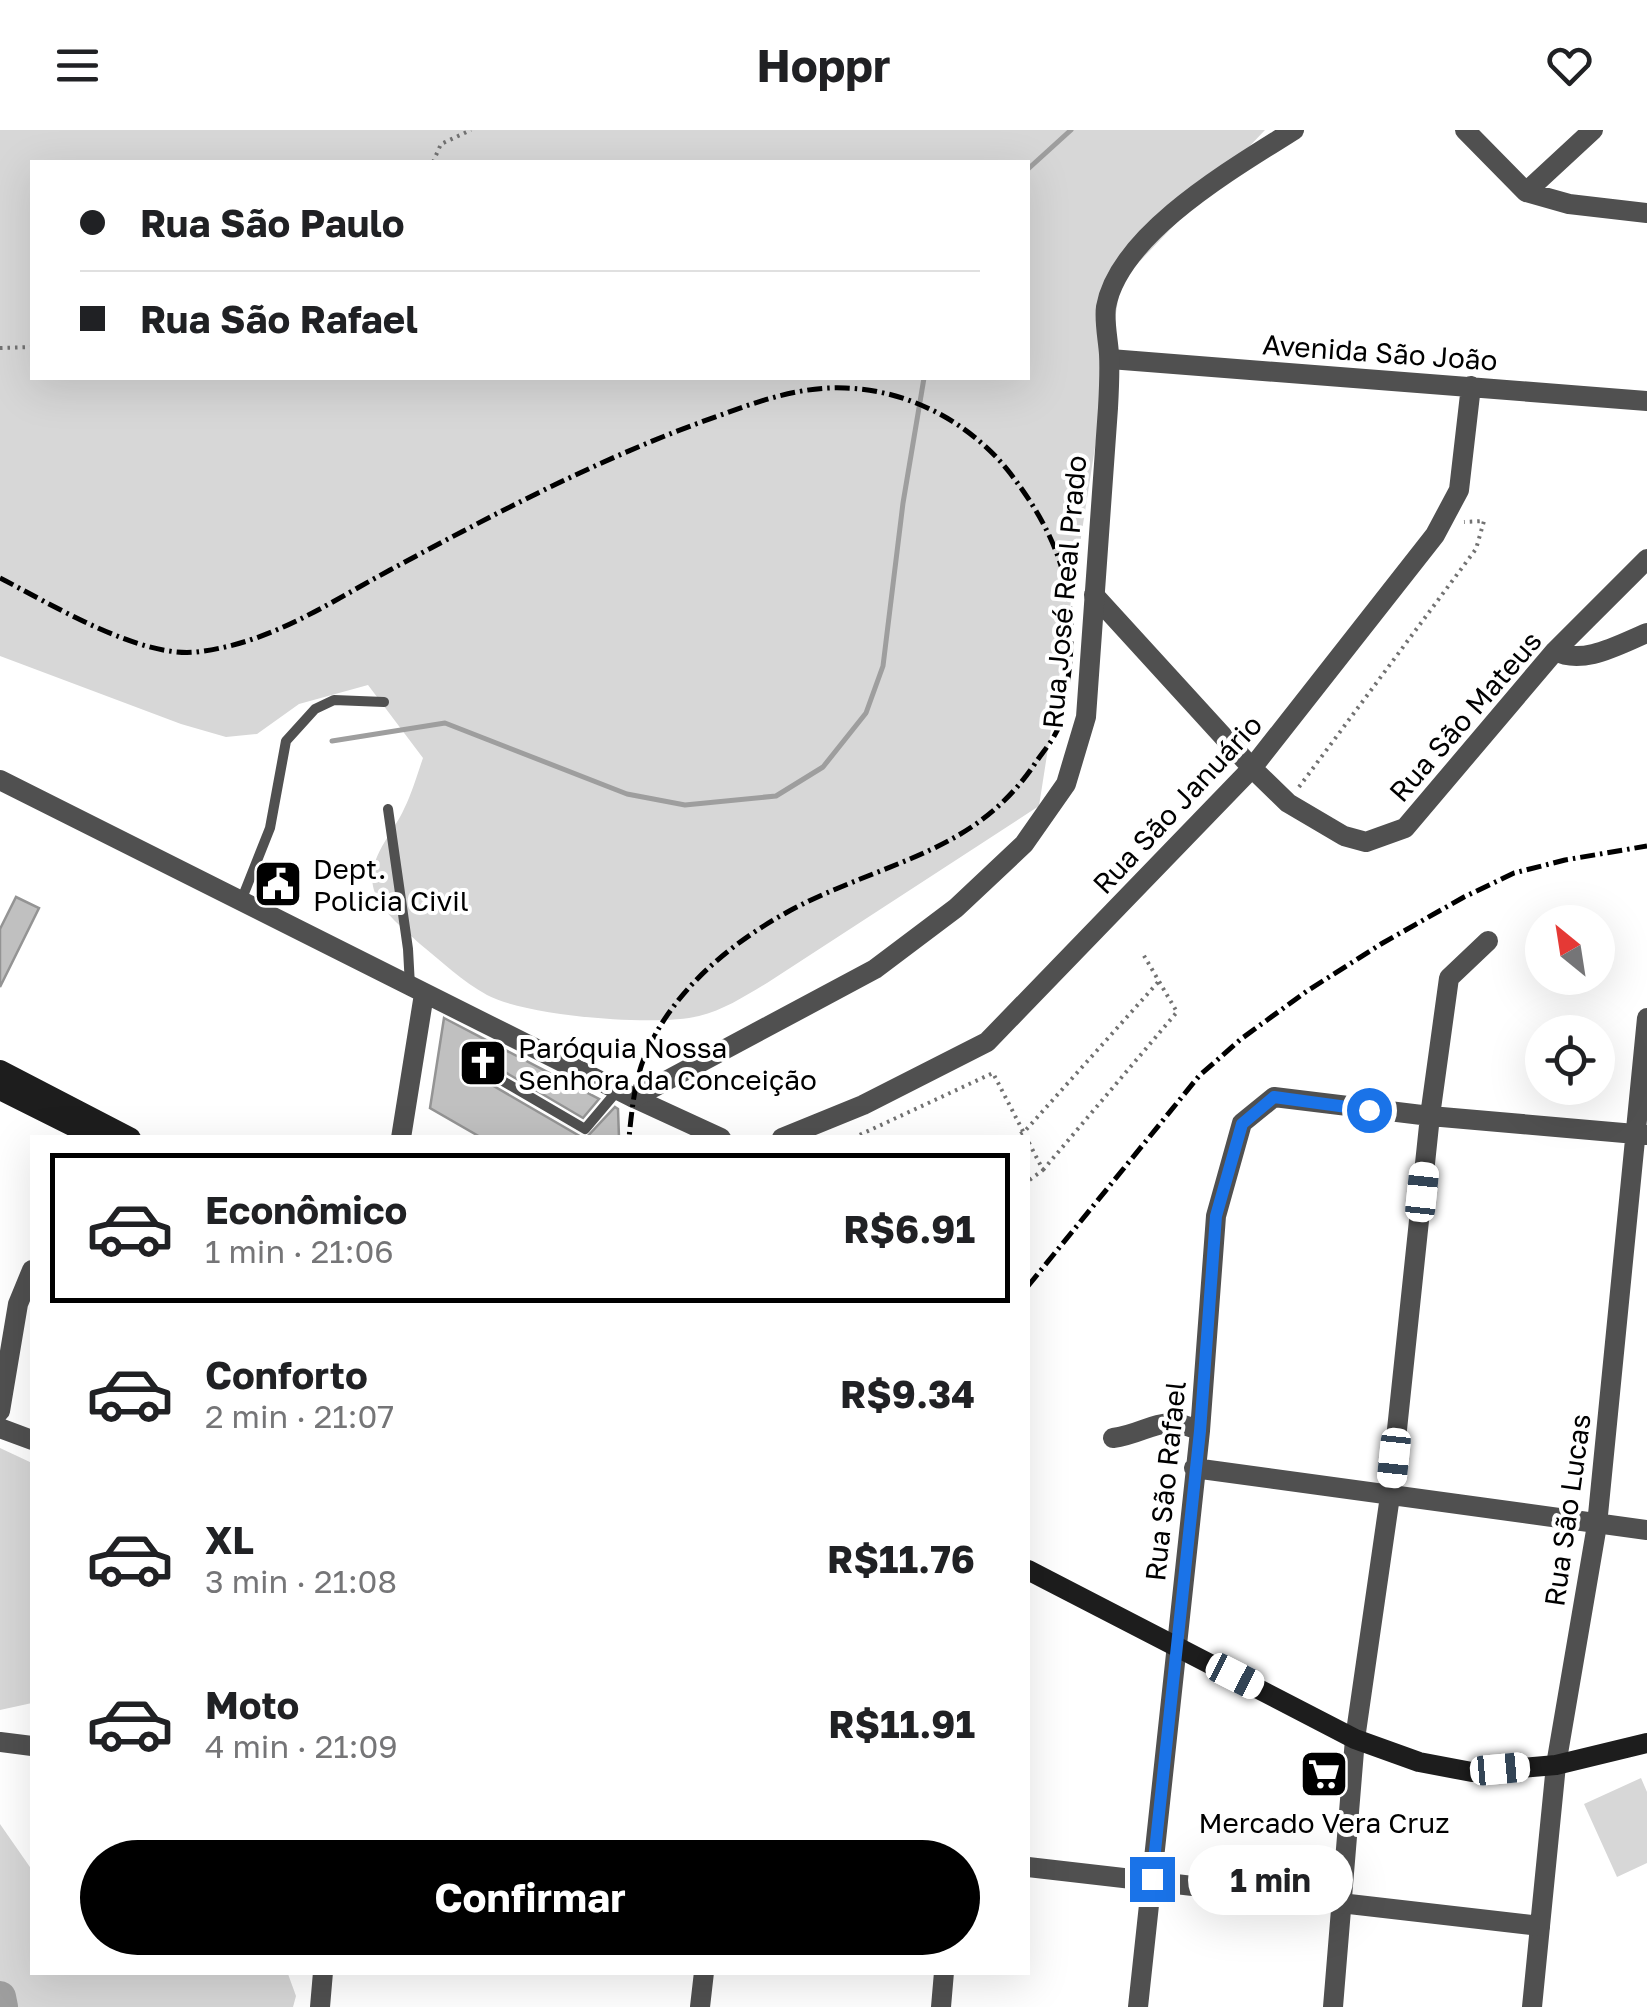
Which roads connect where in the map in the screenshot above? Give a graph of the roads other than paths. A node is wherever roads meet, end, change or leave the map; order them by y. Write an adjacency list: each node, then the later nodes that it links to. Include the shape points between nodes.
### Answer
1 (1294, 130): 6 (street, Rua José Real Prado, via 1144,236 1118,272 1106,309)
2 (1465, 130): 4 (street)
3 (1593, 130): 4 (street)
4 (1526, 192): 5 (street)
5 (1647, 213)
6 (1110, 360): 7 (street, Avenida São João); 10 (street, Rua José Real Prado)
7 (1471, 386): 8 (street, Avenida São João); 14 (street, Rua São Januário, via 1460,490 1435,536)
8 (1647, 401)
9 (1647, 558): 12 (street, Rua São Mateus)
10 (1094, 594): 14 (street, Rua São Mateus); 24 (street, Rua José Real Prado, via 1086,717 1066,784 1024,844 956,908 875,969)
11 (1647, 633): 12 (street, via 1583,656)
12 (1555, 652): 14 (street, Rua São Mateus, via 1405,828 1366,842 1344,836 1288,803)
13 (384, 702): 17 (lane, via 334,700 314,709 286,742 270,828)
14 (1252, 768): 31 (street, Rua São Januário, via 988,1042)
15 (0, 780): 17 (street)
16 (388, 809): 19 (lane)
17 (240, 902): 19 (street)
18 (1488, 942): 25 (street, via 1449,978)
19 (417, 991): 24 (street); 29 (street)
20 (1647, 1018): 28 (street, Rua São Lucas)
21 (477, 1066): 27 (lane)
22 (0, 1070): 26 (main road)
23 (0, 1090): 26 (main road)
24 (626, 1094): 27 (lane); 30 (street)
25 (1430, 1116): 28 (street); 35 (street, Rua São Rafael, via 1274,1097 1242,1124 1216,1216); 39 (street)
26 (92, 1132)
27 (585, 1133)
28 (1642, 1134): 40 (street, Rua São Lucas)
29 (401, 1135)
30 (715, 1135)
31 (789, 1135)
32 (30, 1275): 33 (street, via 18,1304)
33 (0, 1411)
34 (0, 1428): 37 (street)
35 (1200, 1431): 36 (street, via 1163,1421); 38 (street, Rua São Rafael)
36 (1113, 1438)
37 (30, 1439)
38 (1194, 1468): 39 (street); 43 (street, Rua São Rafael)
39 (1390, 1496): 40 (street); 44 (street)
40 (1597, 1525): 41 (street); 48 (street, Rua São Lucas)
41 (1647, 1530)
42 (1030, 1571): 43 (main road)
43 (1175, 1645): 44 (main road); 50 (street, Rua São Rafael)
44 (1355, 1738): 48 (main road, via 1419,1762 1472,1772); 51 (street)
45 (0, 1742): 47 (street)
46 (1647, 1743): 48 (main road)
47 (30, 1746)
48 (1556, 1765): 52 (street, Rua São Lucas)
49 (1030, 1867): 50 (street)
50 (1152, 1879): 51 (street); 59 (street, Rua São Rafael)
51 (1343, 1901): 52 (street); 60 (street)
52 (1540, 1926): 61 (street, Rua São Lucas)
53 (323, 1975): 56 (street)
54 (704, 1975): 57 (street)
55 (944, 1975): 58 (street)
56 (320, 2007)
57 (700, 2007)
58 (941, 2007)
59 (1138, 2007)
60 (1333, 2007)
61 (1532, 2007)

